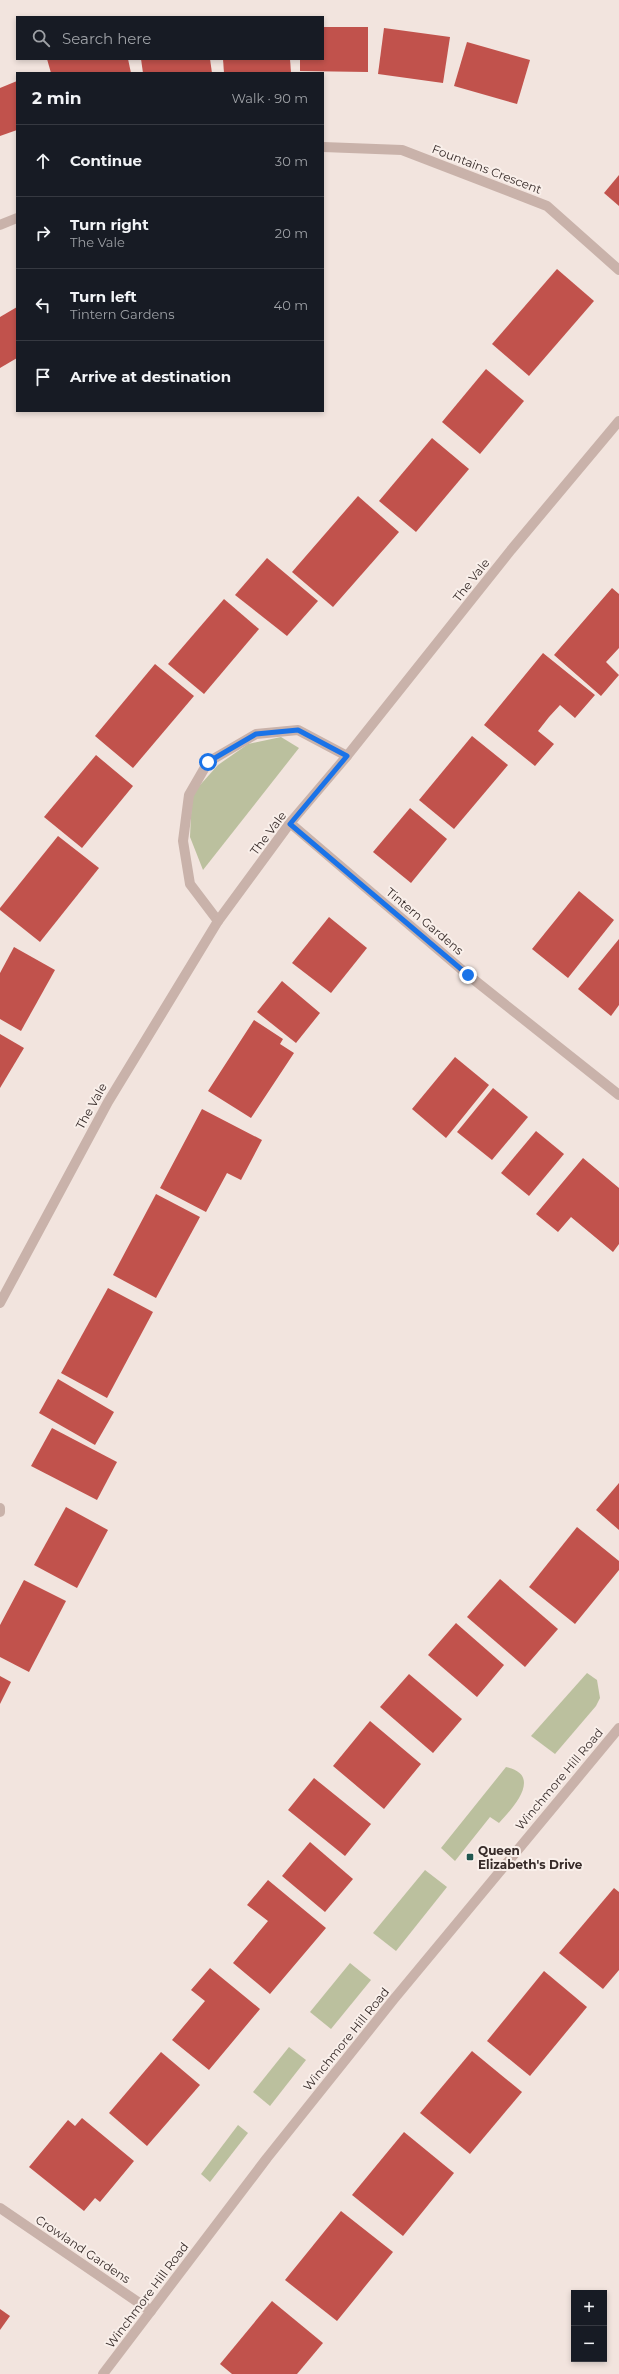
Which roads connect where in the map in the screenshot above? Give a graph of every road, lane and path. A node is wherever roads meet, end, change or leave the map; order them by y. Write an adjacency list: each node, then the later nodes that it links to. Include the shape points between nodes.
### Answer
1 (324, 147): 4 (street, Fountains Crescent, via 402,150 547,206)
2 (16, 218): 3 (street)
3 (0, 225)
4 (619, 270)
5 (618, 425): 6 (street, The Vale, via 511,550)
6 (347, 756): 7 (street, The Vale); 8 (street, via 298,730 256,734 208,762 189,795 183,841 190,884)
7 (290, 824): 8 (street, The Vale); 9 (street, Tintern Gardens, via 468,975)
8 (218, 921): 10 (street, The Vale, via 108,1102)
9 (619, 1095)
10 (0, 1303)
11 (0, 1508): 12 (street)
12 (0, 1512)
13 (619, 1728): 15 (street, Winchmore Hill Road, via 390,2005)
14 (0, 2208): 15 (street, Crowland Gardens)
15 (151, 2311): 16 (street, Winchmore Hill Road)
16 (103, 2374)

